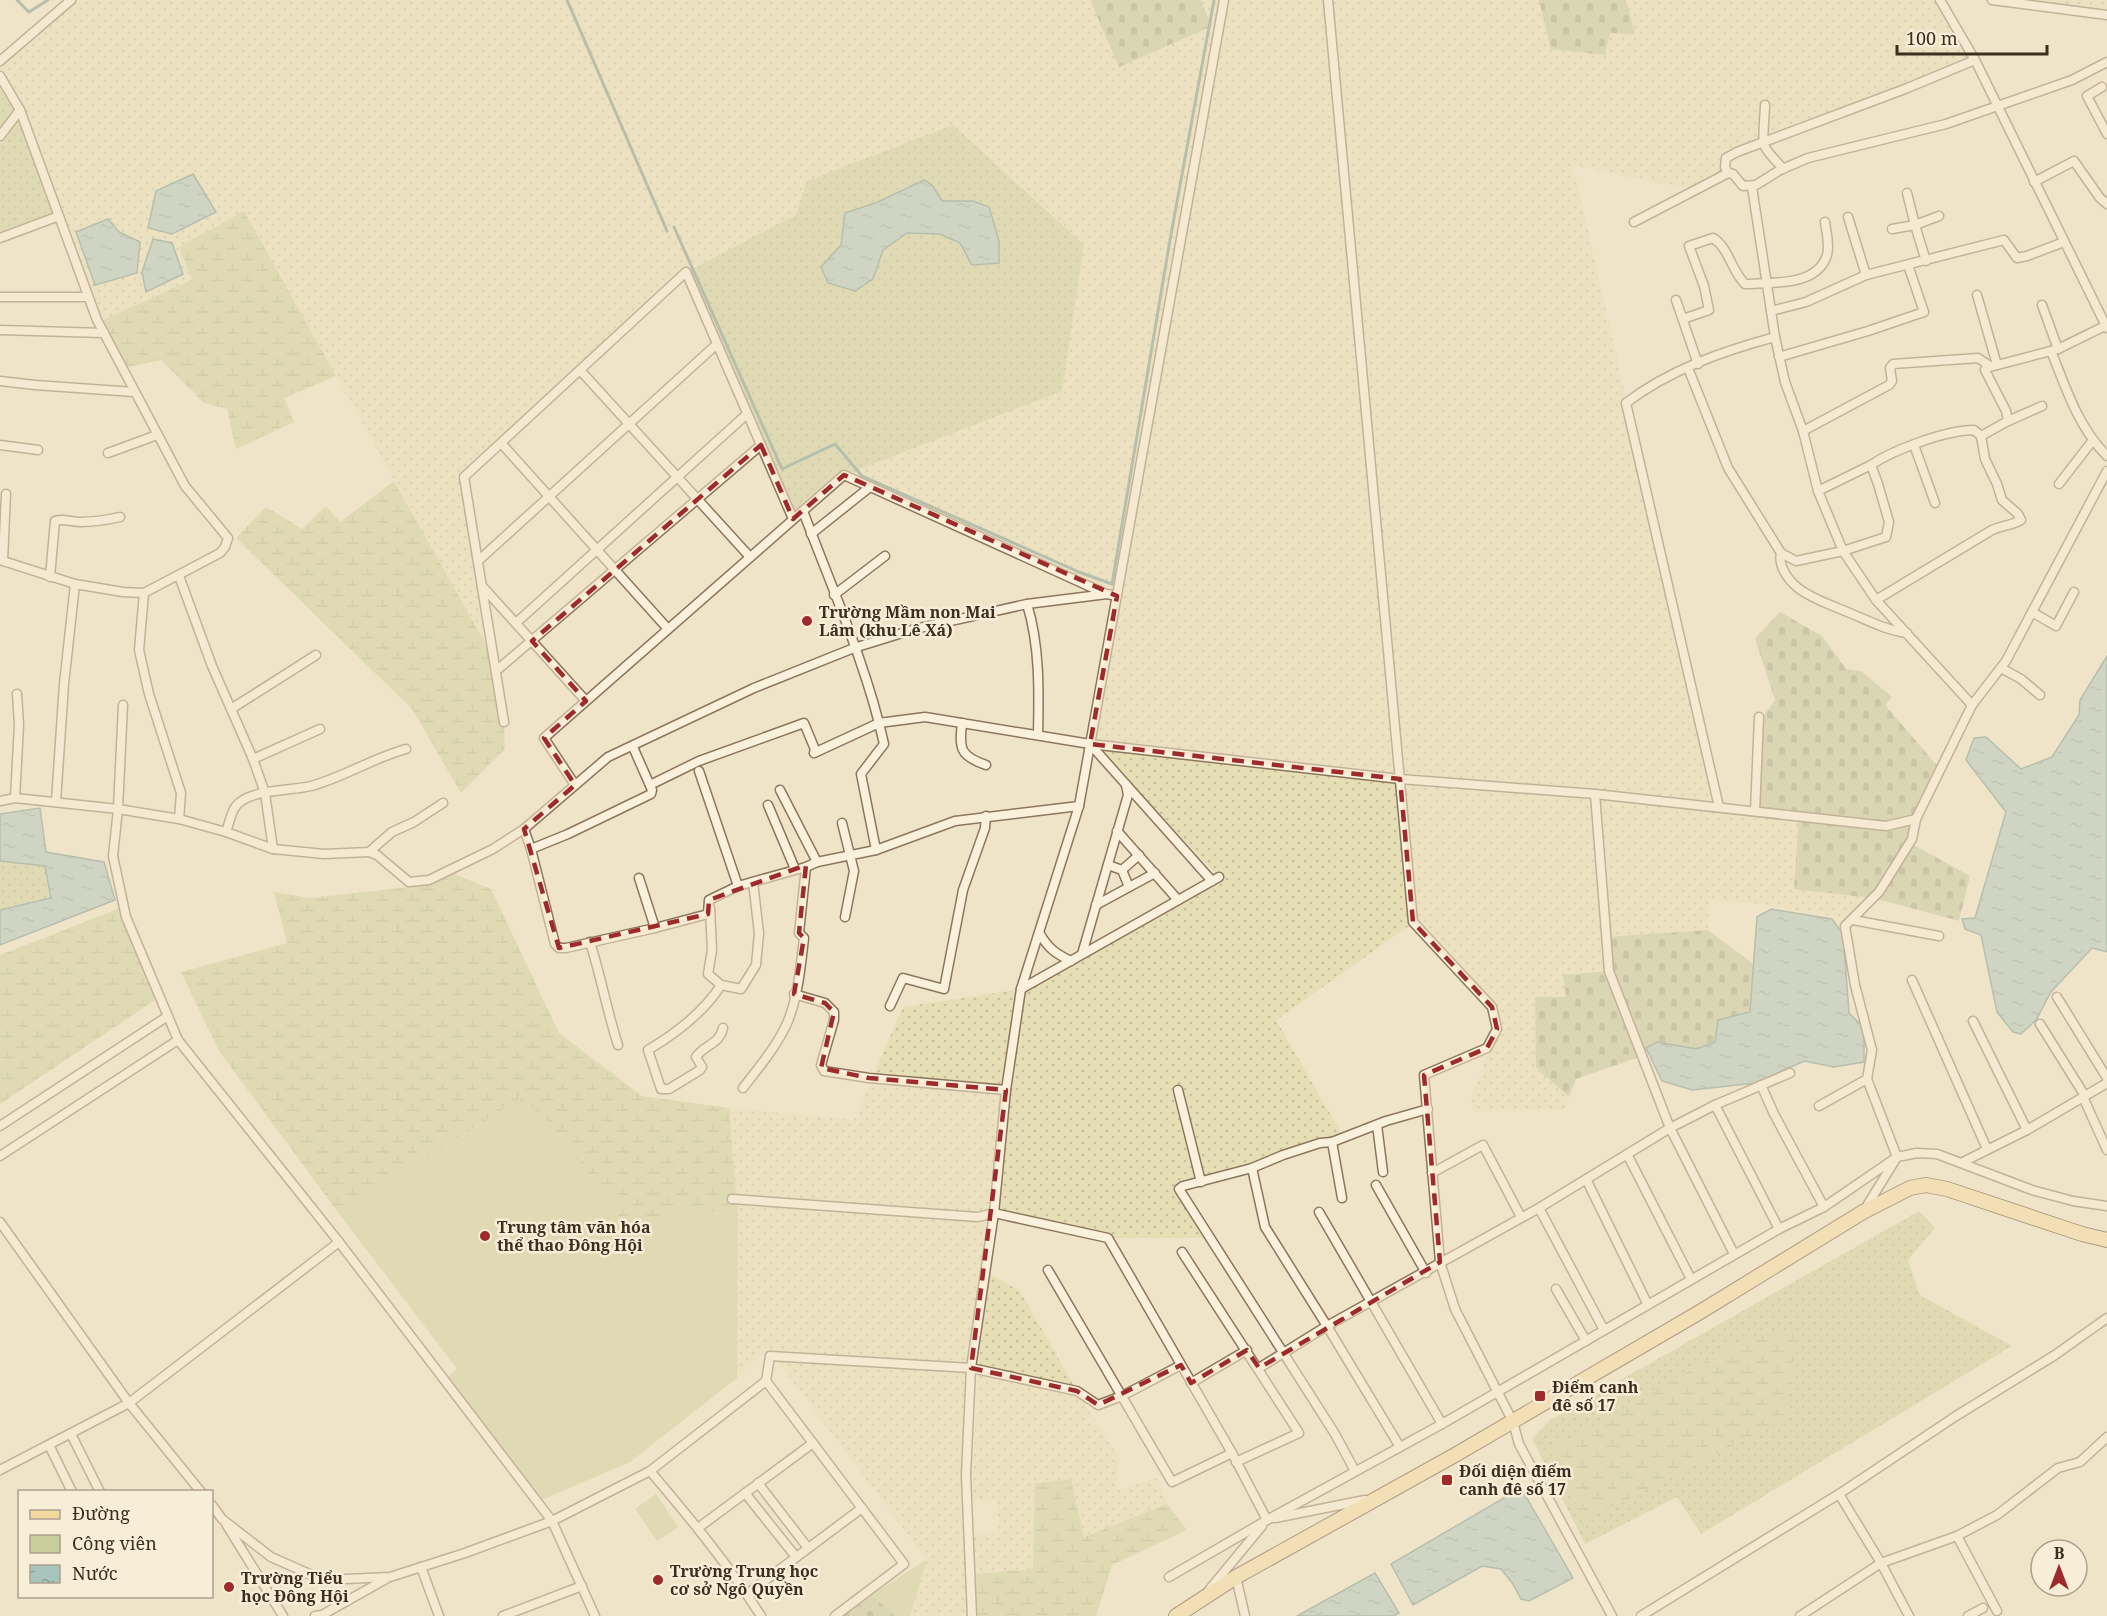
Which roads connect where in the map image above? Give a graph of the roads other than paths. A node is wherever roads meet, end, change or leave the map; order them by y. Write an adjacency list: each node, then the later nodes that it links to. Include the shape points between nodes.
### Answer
1 (71, 0): 8 (street)
2 (1224, 0): 102 (street)
3 (1328, 0): 132 (street)
4 (1940, 0): 7 (street)
5 (1992, 0): 6 (street)
6 (2107, 15)
7 (1975, 60): 13 (street); 17 (street)
8 (0, 61)
9 (2107, 62): 13 (street, via 2072,80)
10 (0, 76): 14 (street)
11 (2102, 87): 15 (street, via 2087,96)
12 (1765, 105): 17 (street)
13 (1996, 105): 18 (street, via 1946,124 1808,158); 20 (street)
14 (20, 110): 16 (street); 24 (street)
15 (2107, 134)
16 (0, 136)
17 (1763, 141): 18 (street); 19 (street, via 1726,158)
18 (1782, 169): 21 (street)
19 (1728, 173): 21 (street, via 1743,186); 27 (street)
20 (2034, 182): 23 (street, via 2074,161); 32 (street)
21 (1752, 186): 36 (street)
22 (1907, 193): 29 (street)
23 (2107, 204)
24 (59, 216): 31 (street); 39 (street)
25 (1939, 216): 29 (street)
26 (1848, 217): 35 (street)
27 (1634, 222)
28 (1825, 222): 36 (street, via 1828,253 1820,270 1797,280)
29 (1915, 225): 30 (street); 33 (street)
30 (1892, 230)
31 (0, 238)
32 (2064, 242): 33 (street, via 2017,258 2004,240 1989,242); 44 (street)
33 (1926, 261): 34 (street)
34 (1908, 265): 35 (street); 50 (street, via 1924,312)
35 (1866, 275): 42 (street, via 1806,302)
36 (1766, 283): 42 (street); 43 (street, via 1745,284 1719,242 1704,239 1689,246 1709,310)
37 (1977, 295): 52 (street)
38 (0, 297): 39 (street)
39 (88, 297): 46 (street)
40 (1676, 300): 43 (street)
41 (2042, 305): 49 (street)
42 (1770, 311): 47 (street)
43 (1683, 319): 51 (street)
44 (2107, 326): 49 (street)
45 (0, 330): 46 (street)
46 (104, 333): 56 (street)
47 (1774, 337): 50 (street); 51 (street)
48 (717, 344): 54 (street, via 686,272); 58 (street); 60 (street)
49 (2054, 350): 52 (street); 64 (street, via 2072,405)
50 (1779, 357): 61 (street)
51 (1698, 364): 53 (street)
52 (1993, 365): 59 (street, via 1985,370); 61 (street, via 1978,358 1893,364 1889,385)
53 (1688, 368): 88 (street, via 1728,468); 145 (street, via 1626,403)
54 (580, 370): 60 (street); 65 (street)
55 (0, 381): 56 (street)
56 (135, 392): 62 (street)
57 (2042, 406): 59 (street)
58 (747, 414): 67 (street); 74 (street)
59 (2008, 421): 63 (street)
60 (629, 424): 74 (street); 79 (street)
61 (1803, 431): 77 (street)
62 (157, 435): 70 (street); 94 (street, via 185,486 228,538 220,553)
63 (1981, 436): 68 (street, via 1974,430 1956,431); 103 (street, via 1985,459 2002,500 2022,519 1973,540)
64 (2093, 440): 71 (street); 75 (street)
65 (501, 443): 79 (street); 92 (street, via 464,477)
66 (0, 445): 69 (street)
67 (761, 445): 80 (street); 84 (street)
68 (1914, 445): 72 (street); 81 (street)
69 (38, 450)
70 (108, 453)
71 (2107, 456)
72 (1870, 465): 77 (street); 87 (street, via 1889,522 1886,537)
73 (2107, 471): 105 (street)
74 (677, 477): 80 (street); 86 (street)
75 (2059, 484)
76 (870, 487): 82 (street, via 844,475); 85 (street); 100 (street)
77 (1818, 491): 87 (street)
78 (6, 494): 91 (street)
79 (549, 496): 86 (street); 92 (street)
80 (697, 499): 90 (street); 93 (street)
81 (1935, 503)
82 (803, 511): 84 (street); 85 (street)
83 (120, 517): 95 (street, via 96,522 55,521)
84 (793, 519): 90 (street)
85 (811, 534): 101 (street)
86 (597, 550): 93 (street); 106 (street)
87 (1843, 551): 88 (street, via 1796,561); 103 (street)
88 (1781, 553): 108 (street, via 1779,559 1785,572 1800,590 1888,629)
89 (885, 556): 101 (street)
90 (750, 557): 107 (street)
91 (1, 560): 95 (street)
92 (478, 561): 97 (street)
93 (615, 570): 107 (street); 109 (street)
94 (179, 576): 99 (street); 119 (street)
95 (50, 577): 96 (street)
96 (75, 584): 99 (street); 141 (street)
97 (482, 585): 106 (street); 113 (street)
98 (2074, 592): 105 (street, via 2056,626)
99 (144, 593): 149 (street, via 139,650 181,793)
100 (1107, 594): 102 (street); 104 (street)
101 (834, 595): 110 (street)
102 (1117, 596): 126 (street)
103 (1876, 600): 108 (street)
104 (1027, 604): 110 (street, via 915,629); 125 (street, via 1037,662)
105 (2032, 612): 112 (street)
106 (516, 623): 109 (street)
107 (668, 629): 116 (street)
108 (1907, 633): 118 (street)
109 (532, 641): 113 (street); 116 (street)
110 (854, 648): 122 (street); 127 (street, via 754,688)
111 (316, 655): 119 (street)
112 (2001, 668): 115 (street); 118 (street)
113 (496, 671): 121 (street)
114 (17, 694): 139 (street)
115 (2040, 695)
116 (586, 701): 133 (street, via 544,738)
117 (123, 705): 146 (street)
118 (1972, 705): 150 (street)
119 (231, 709): 129 (street)
120 (1759, 717): 147 (street)
121 (504, 722)
122 (879, 723): 123 (street, via 925,717); 135 (street, via 815,752 804,723 699,762); 157 (street, via 884,744 861,774)
123 (962, 723): 125 (street); 130 (street, via 963,752)
124 (320, 729): 129 (street)
125 (1038, 735): 126 (street)
126 (1090, 744): 132 (street); 134 (street); 144 (street)
127 (633, 747): 133 (street, via 608,756); 135 (street)
128 (406, 749): 137 (street, via 310,786)
129 (253, 759): 137 (street)
130 (986, 765)
131 (699, 771): 169 (street)
132 (1400, 779): 138 (street); 205 (street, via 1413,922 1492,1007 1497,1029 1487,1048 1424,1075)
133 (575, 784): 152 (street)
134 (1125, 784): 153 (street, via 1128,795); 172 (street, via 1215,879)
135 (650, 785): 156 (street, via 651,794)
136 (780, 790): 161 (street)
137 (265, 793): 154 (street, via 236,806); 155 (street)
138 (1595, 794): 145 (street); 208 (street, via 1609,971)
139 (15, 798): 140 (street); 141 (street)
140 (0, 801)
141 (56, 801): 146 (street)
142 (443, 804): 158 (street, via 392,832)
143 (768, 805): 164 (street)
144 (1079, 806): 148 (street); 177 (street)
145 (1719, 807): 147 (street)
146 (118, 809): 149 (street); 188 (street, via 113,856 126,917)
147 (1755, 811): 150 (street, via 1886,826)
148 (986, 816): 157 (street, via 955,820); 187 (street, via 963,890 944,989 903,978)
149 (179, 819): 154 (street)
150 (1916, 819): 175 (street, via 1912,839 1879,892)
151 (842, 823): 159 (street)
152 (524, 829): 156 (street); 158 (street, via 493,849 422,881 409,882)
153 (1117, 831): 160 (street); 162 (street)
154 (226, 832): 155 (street)
155 (273, 849): 158 (street, via 324,854)
156 (531, 849): 179 (street, via 555,944 566,948)
157 (876, 850): 159 (street)
158 (369, 852)
159 (850, 855): 161 (street); 174 (street, via 854,871)
160 (1138, 855): 165 (street); 166 (street)
161 (817, 862): 163 (street)
162 (1108, 865): 165 (street); 173 (street)
163 (806, 867): 164 (street); 185 (street, via 799,933 804,938)
164 (795, 869): 168 (street)
165 (1122, 870): 170 (street)
166 (1155, 873): 170 (street); 172 (street)
167 (639, 878): 176 (street)
168 (753, 882): 169 (street); 183 (street, via 759,933 756,965 741,990)
169 (738, 886): 171 (street)
170 (1129, 887): 173 (street)
171 (709, 900): 176 (street, via 708,914); 183 (street, via 712,950 708,974)
172 (1178, 900): 180 (street)
173 (1096, 905): 180 (street)
174 (844, 917)
175 (1853, 920): 178 (street); 196 (street, via 1845,926 1872,1050)
176 (655, 928): 179 (street)
177 (1040, 934): 181 (street, via 1049,949); 184 (street)
178 (1939, 936)
179 (591, 942): 193 (street)
180 (1082, 954): 181 (street)
181 (1071, 961): 184 (street)
182 (1912, 980): 211 (street)
183 (722, 984): 191 (street, via 692,1018 648,1050 661,1089 669,1089 700,1070 696,1057 717,1040)
184 (1021, 989): 200 (street)
185 (794, 994): 199 (street, via 788,1021); 200 (street, via 825,1003 834,1012 821,1065 824,1071)
186 (2057, 997): 195 (street)
187 (890, 1006)
188 (168, 1016): 192 (street); 207 (street)
189 (1973, 1021): 209 (street)
190 (2040, 1024): 202 (street)
191 (723, 1028)
192 (178, 1040): 214 (street); 236 (street)
193 (618, 1045)
194 (1790, 1073): 198 (street)
195 (2107, 1078)
196 (1867, 1079): 204 (street); 215 (street)
197 (2107, 1083): 202 (street)
198 (1761, 1085): 203 (street); 227 (street)
199 (743, 1088)
200 (1006, 1090): 231 (street)
201 (1178, 1090): 222 (street)
202 (2084, 1096): 209 (street); 212 (street)
203 (1715, 1105): 208 (street); 234 (street)
204 (1819, 1106)
205 (1428, 1109): 206 (street); 220 (street)
206 (1377, 1125): 210 (street); 219 (street)
207 (0, 1126)
208 (1670, 1128): 213 (street); 238 (street)
209 (2027, 1130): 211 (street)
210 (1332, 1142): 218 (street); 224 (street)
211 (1988, 1149): 216 (street)
212 (2107, 1150)
213 (1627, 1154): 221 (street); 242 (street)
214 (1, 1155): 217 (street)
215 (1898, 1157): 216 (street, via 1927,1153); 227 (street); 230 (street)
216 (1964, 1162): 226 (street, via 2032,1190)
217 (0, 1165)
218 (1252, 1168): 222 (street); 247 (street, via 1265,1227)
219 (1383, 1172)
220 (1432, 1173): 232 (street, via 1483,1146); 239 (street)
221 (1586, 1179): 228 (street); 245 (street)
222 (1202, 1182): 251 (street, via 1183,1186 1180,1191)
223 (1376, 1185): 241 (street)
224 (1342, 1198)
225 (732, 1199): 231 (street, via 978,1216)
226 (2107, 1206)
227 (1824, 1207): 234 (street)
228 (1539, 1208): 232 (street); 248 (street)
229 (1319, 1212): 244 (street)
230 (1863, 1212): 235 (main road, via 1910,1188 1932,1186); 260 (main road)
231 (994, 1213): 252 (street, via 1108,1238); 253 (street)
232 (1521, 1217): 239 (street)
233 (0, 1222): 259 (street)
234 (1779, 1229): 238 (street)
235 (2107, 1240)
236 (339, 1242): 259 (street); 283 (street)
237 (1182, 1252): 250 (street)
238 (1734, 1254): 242 (street)
239 (1440, 1262): 241 (street); 257 (street, via 1455,1309)
240 (1048, 1270): 258 (street)
241 (1426, 1273): 244 (street)
242 (1691, 1279): 245 (street)
243 (1556, 1288): 249 (street)
244 (1370, 1301): 247 (street); 261 (street)
245 (1647, 1304): 248 (street)
246 (2107, 1318): 277 (street)
247 (1327, 1326): 251 (street); 266 (street)
248 (1604, 1330): 249 (street)
249 (1586, 1341): 257 (street)
250 (1247, 1350): 254 (street); 256 (street)
251 (1284, 1352): 254 (street); 271 (street)
252 (1181, 1365): 256 (street); 258 (street)
253 (971, 1368): 255 (street, via 770,1356); 258 (street, via 1077,1391 1098,1405); 306 (street, via 966,1475)
254 (1259, 1368): 268 (street, via 1299,1433)
255 (766, 1381): 264 (street); 270 (street)
256 (1191, 1383): 267 (street)
257 (1497, 1390): 260 (street); 261 (street)
258 (1122, 1396): 267 (street, via 1172,1482)
259 (129, 1402): 262 (street); 275 (street)
260 (1513, 1422): 278 (main road); 309 (street, via 1519,1443)
261 (1442, 1424): 266 (street)
262 (71, 1434): 265 (street); 274 (street)
263 (2107, 1437): 285 (street, via 2080,1462 2058,1468 1997,1515)
264 (813, 1443): 272 (street); 280 (street)
265 (49, 1445): 269 (street); 273 (street)
266 (1400, 1447): 271 (street)
267 (1232, 1453): 268 (street)
268 (1236, 1462): 282 (street)
269 (0, 1470)
270 (650, 1471): 283 (street); 284 (street)
271 (1355, 1471): 282 (street)
272 (758, 1483): 276 (street); 286 (street)
273 (72, 1490)
274 (99, 1490)
275 (200, 1490)
276 (745, 1493): 284 (street); 287 (street)
277 (1839, 1494): 288 (street); 310 (street)
278 (1376, 1498): 282 (street); 292 (main road)
279 (213, 1506): 281 (street)
280 (862, 1508): 286 (street); 305 (street, via 904,1564)
281 (222, 1518): 290 (street, via 271,1557 323,1580); 299 (street)
282 (1267, 1520): 291 (street); 295 (street)
283 (552, 1521): 289 (street); 293 (street)
284 (698, 1528): 294 (street)
285 (1957, 1536): 288 (street); 297 (street)
286 (808, 1548): 287 (street)
287 (796, 1557): 294 (street)
288 (1881, 1563): 311 (street); 312 (street)
289 (421, 1567): 290 (street); 301 (street)
290 (390, 1577): 300 (street)
291 (1169, 1577)
292 (1236, 1577): 295 (main road); 308 (street)
293 (582, 1586): 298 (street); 303 (street)
294 (747, 1594): 304 (street)
295 (1202, 1599): 307 (main road)
296 (1983, 1608): 313 (street)
297 (1997, 1611)
298 (521, 1613): 302 (street)
299 (283, 1616)
300 (315, 1616)
301 (439, 1616)
302 (506, 1616)
303 (595, 1616)
304 (761, 1616)
305 (835, 1616)
306 (972, 1616)
307 (1176, 1616)
308 (1244, 1616)
309 (1611, 1616)
310 (1641, 1616)
311 (1800, 1616)
312 (1909, 1616)
313 (1968, 1616)

